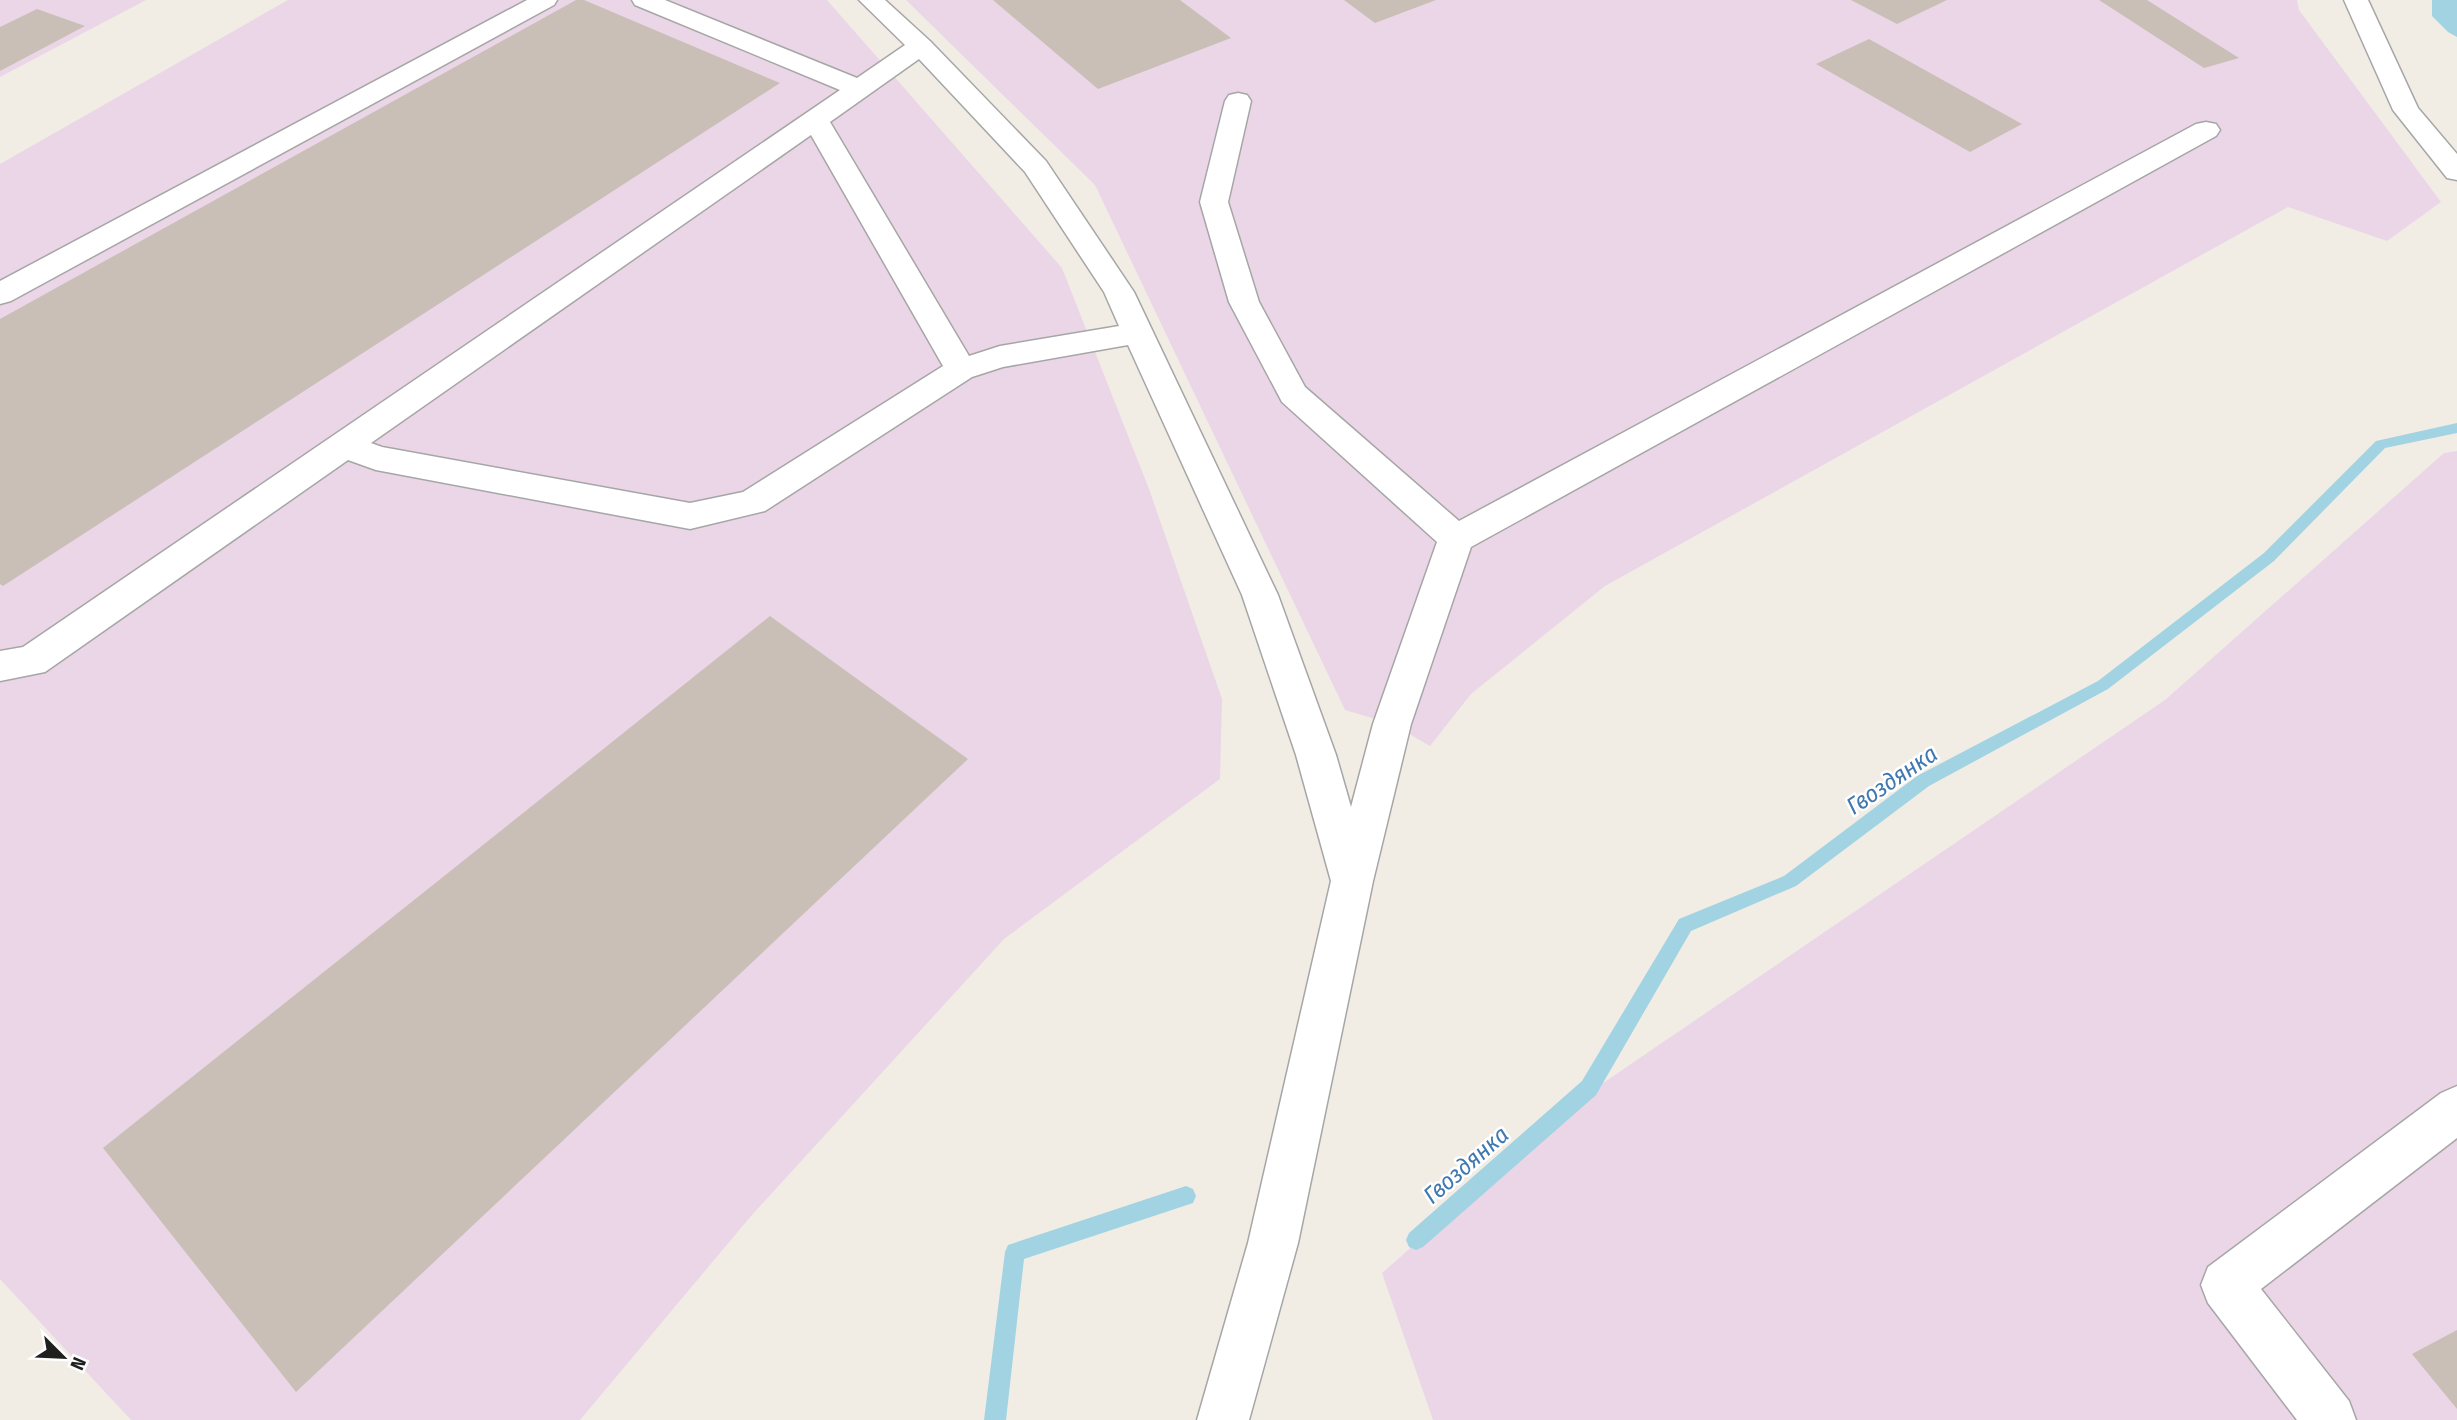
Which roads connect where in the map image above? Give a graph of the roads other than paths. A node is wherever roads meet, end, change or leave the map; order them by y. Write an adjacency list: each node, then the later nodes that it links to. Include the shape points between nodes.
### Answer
1 (545, 0): 11 (lane)
2 (644, 0): 6 (lane)
3 (871, 0): 5 (lane)
4 (2356, 0): 10 (lane, via 2406,110)
5 (921, 46): 6 (lane); 12 (lane, via 1035,167 1119,292)
6 (859, 88): 8 (lane)
7 (1238, 101): 15 (lane, via 1214,202 1244,302 1293,394)
8 (815, 119): 13 (lane); 14 (lane)
9 (2206, 130): 15 (lane)
10 (2457, 172)
11 (0, 294)
12 (1138, 333): 13 (lane, via 1000,357); 17 (lane, via 1260,595)
13 (961, 369): 14 (lane, via 753,502 690,516 376,458)
14 (344, 445): 16 (lane, via 32,661)
15 (1457, 538): 17 (lane, via 1392,724)
16 (0, 666)
17 (1352, 881): 19 (lane, via 1273,1243)
18 (2457, 1109): 20 (lane, via 2226,1285)
19 (1223, 1420)
20 (2330, 1420)

